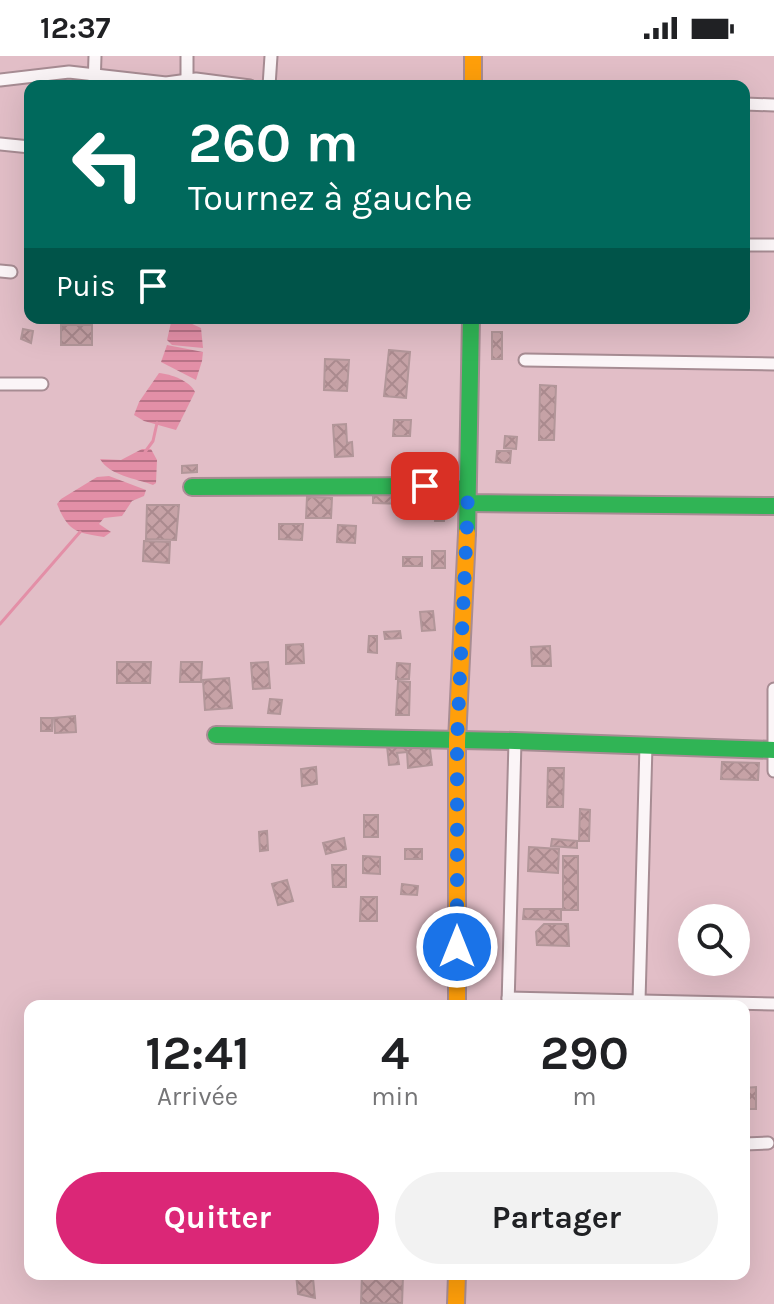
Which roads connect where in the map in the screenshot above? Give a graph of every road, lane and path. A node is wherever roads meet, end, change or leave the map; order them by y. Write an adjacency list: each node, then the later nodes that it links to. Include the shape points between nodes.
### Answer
1 (95, 56): 6 (street)
2 (187, 56): 7 (street)
3 (271, 56): 9 (street)
4 (473, 56): 10 (street)
5 (0, 80): 6 (street, via 69,72)
6 (94, 80)
7 (187, 80): 8 (street)
8 (207, 80)
9 (269, 80)
10 (473, 80)
11 (750, 104): 12 (street)
12 (774, 105)
13 (0, 144): 14 (street)
14 (24, 146)
15 (750, 245): 16 (street)
16 (774, 245)
17 (471, 324): 23 (street)
18 (525, 360): 19 (street)
19 (774, 364)
20 (0, 384): 21 (street)
21 (42, 384)
22 (192, 487): 23 (street, via 454,486)
23 (468, 503): 24 (street); 27 (street)
24 (774, 506)
25 (774, 689): 30 (street)
26 (216, 735): 27 (street)
27 (457, 741): 28 (street); 32 (street)
28 (515, 741): 29 (street); 33 (street)
29 (646, 745): 30 (street); 34 (street)
30 (773, 750): 31 (street)
31 (774, 771)
32 (457, 1000)
33 (508, 1000)
34 (639, 1000)
35 (750, 1003): 36 (street)
36 (774, 1004)
37 (768, 1143): 38 (street)
38 (750, 1144)
39 (458, 1280): 40 (street)
40 (456, 1304)

